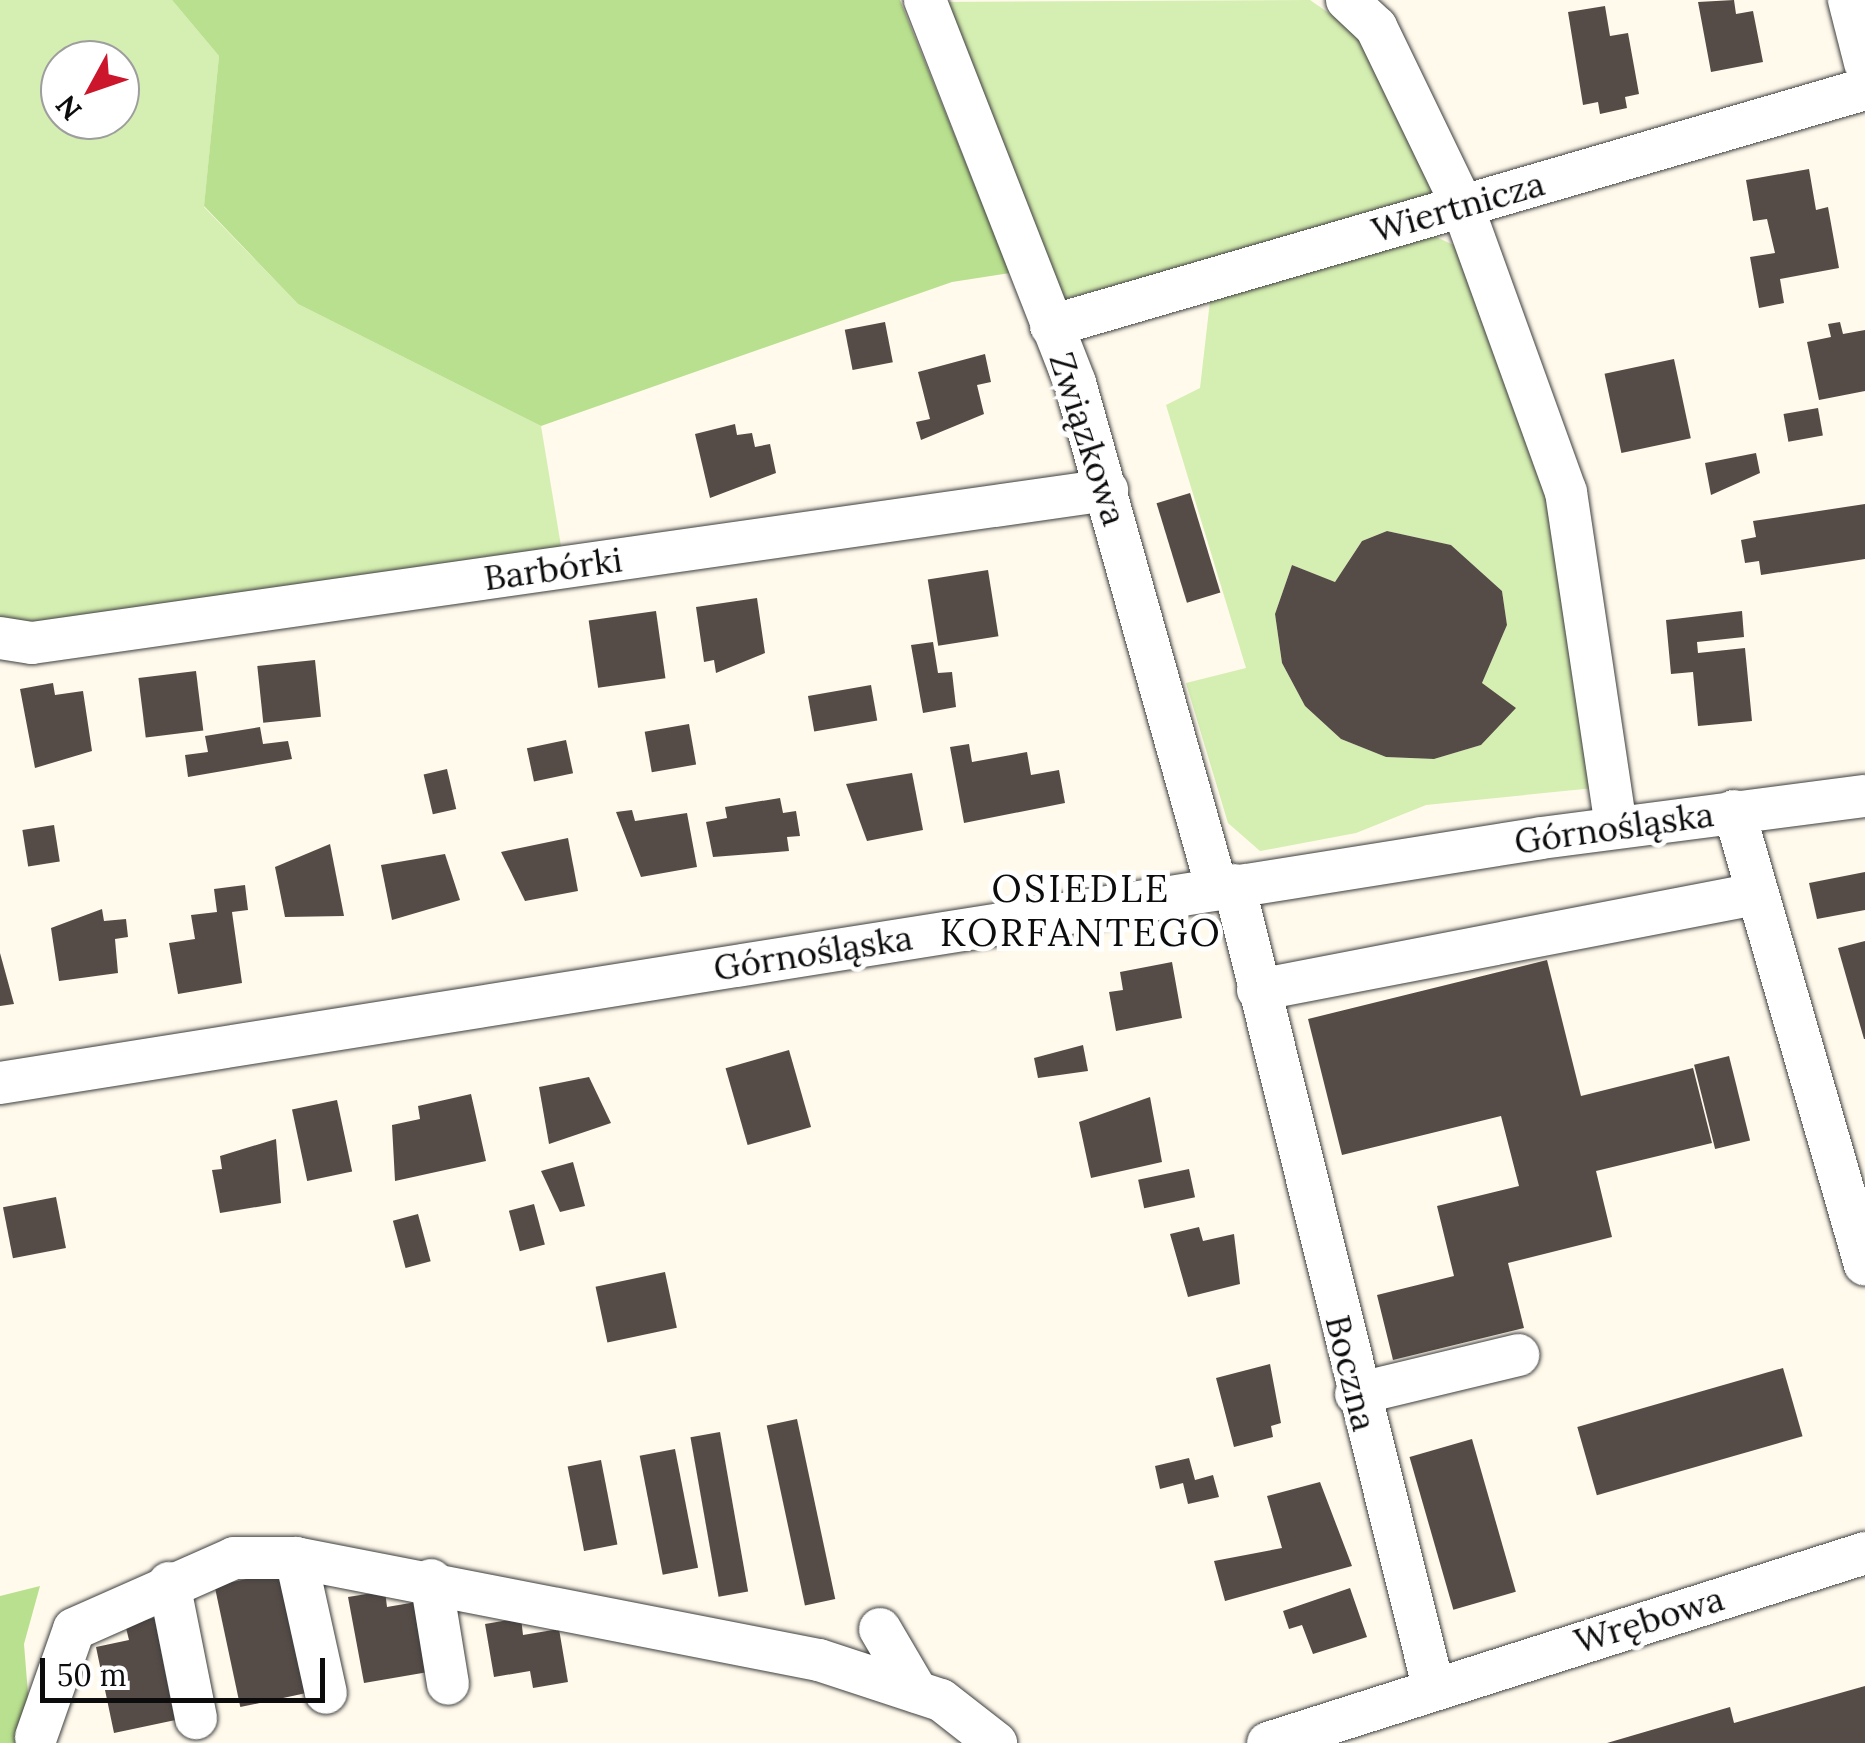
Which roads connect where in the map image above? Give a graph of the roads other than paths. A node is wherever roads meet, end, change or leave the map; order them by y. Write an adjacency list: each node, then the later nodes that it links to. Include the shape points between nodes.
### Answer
1 (924, 0): 7 (street, Związkowa)
2 (1346, 0): 6 (street, via 1376,27)
3 (1849, 0): 4 (street)
4 (1865, 63)
5 (1865, 89): 6 (street, Wiertnicza)
6 (1462, 205): 7 (street, Wiertnicza); 12 (street, via 1566,492)
7 (1051, 326): 8 (street, Związkowa)
8 (1106, 490): 9 (street, Barbórki, via 32,643); 13 (street, Związkowa)
9 (0, 638)
10 (1865, 796): 11 (street, Górnośląska)
11 (1734, 811): 12 (street, Górnośląska); 14 (street)
12 (1616, 827): 13 (street, Górnośląska)
13 (1225, 887): 15 (street, Boczna); 16 (street, Górnośląska)
14 (1754, 894): 15 (street); 17 (street)
15 (1258, 990): 20 (street, Boczna)
16 (0, 1083)
17 (1855, 1191): 18 (street)
18 (1865, 1264)
19 (1518, 1355): 20 (street)
20 (1356, 1394): 27 (street, Boczna)
21 (1865, 1553): 27 (street, Wrębowa)
22 (296, 1558): 23 (street); 24 (street, via 234,1558); 29 (street)
23 (431, 1580): 26 (street); 28 (street, via 819,1660)
24 (169, 1583): 30 (street); 31 (street, via 74,1629)
25 (880, 1628): 28 (street)
26 (448, 1684)
27 (1434, 1690): 33 (street)
28 (916, 1692): 32 (street)
29 (326, 1693)
30 (196, 1718)
31 (36, 1737)
32 (996, 1743)
33 (1268, 1743)

